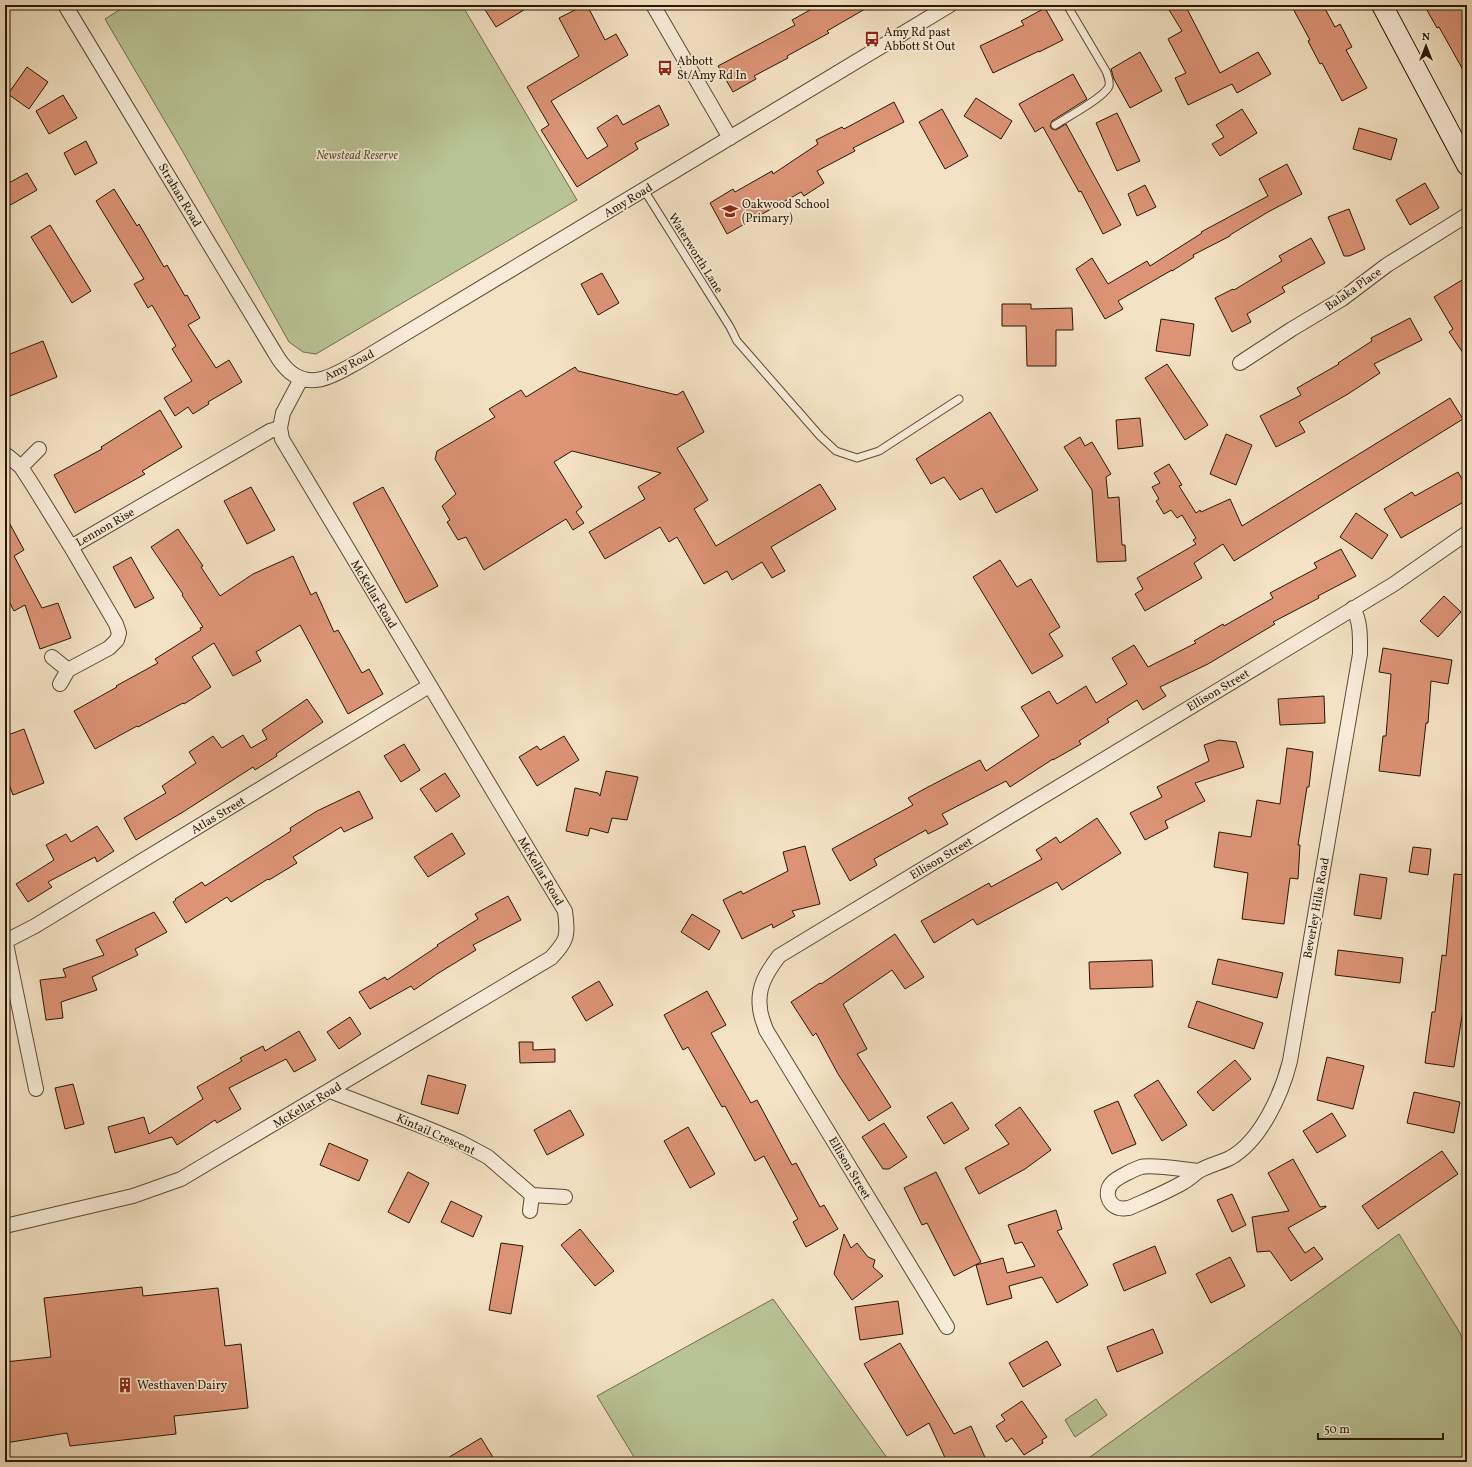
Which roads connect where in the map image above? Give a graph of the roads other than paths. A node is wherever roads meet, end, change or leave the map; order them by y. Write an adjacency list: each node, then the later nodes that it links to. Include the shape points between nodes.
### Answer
1 (65, 5): 12 (street, Strahan Road, via 274,353 290,372)
2 (653, 5): 7 (street)
3 (950, 5): 7 (street, Amy Road)
4 (1067, 5): 6 (lane, via 1110,81 1103,94)
5 (1382, 5): 8 (street)
6 (1055, 125)
7 (730, 138): 9 (street, Amy Road)
8 (1467, 165)
9 (644, 190): 12 (street, Amy Road, via 337,374 314,381); 13 (lane, Waterworth Lane, via 737,341 836,451 856,458 879,450)
10 (1467, 215): 11 (street, Balaka Place, via 1387,265 1342,300)
11 (1240, 363)
12 (301, 379): 14 (street, via 284,413)
13 (959, 399)
14 (280, 428): 19 (street, Lennon Rise, via 270,431); 24 (street, McKellar Road, via 289,452)
15 (39, 449): 17 (street)
16 (8, 456): 17 (street)
17 (21, 467): 19 (street)
18 (1467, 533): 20 (street, Ellison Street, via 1394,584)
19 (71, 547): 22 (street, Lennon Rise, via 116,624 118,633 117,640 109,648)
20 (1353, 608): 28 (street, Beverley Hills Road, via 1359,627 1360,654 1290,1061 1273,1108 1258,1131 1231,1158); 33 (street, Ellison Street, via 779,956 766,973 760,990 760,1008 766,1030)
21 (52, 657): 22 (street)
22 (68, 670): 23 (street)
23 (60, 684)
24 (429, 686): 25 (street, Atlas Street, via 35,926); 27 (street, McKellar Road, via 565,912 567,930 564,944 551,958)
25 (5, 940): 26 (street)
26 (36, 1089)
27 (330, 1090): 29 (street, Kintail Crescent, via 460,1142 488,1157); 32 (street, McKellar Road, via 181,1179 133,1196)
28 (1199, 1171): 28 (street, Beverley Hills Road, via 1185,1182 1129,1208 1119,1208 1111,1203 1107,1196 1114,1181 1141,1167)
29 (532, 1195): 30 (street); 31 (street)
30 (565, 1197)
31 (530, 1211)
32 (5, 1226)
33 (947, 1327)

